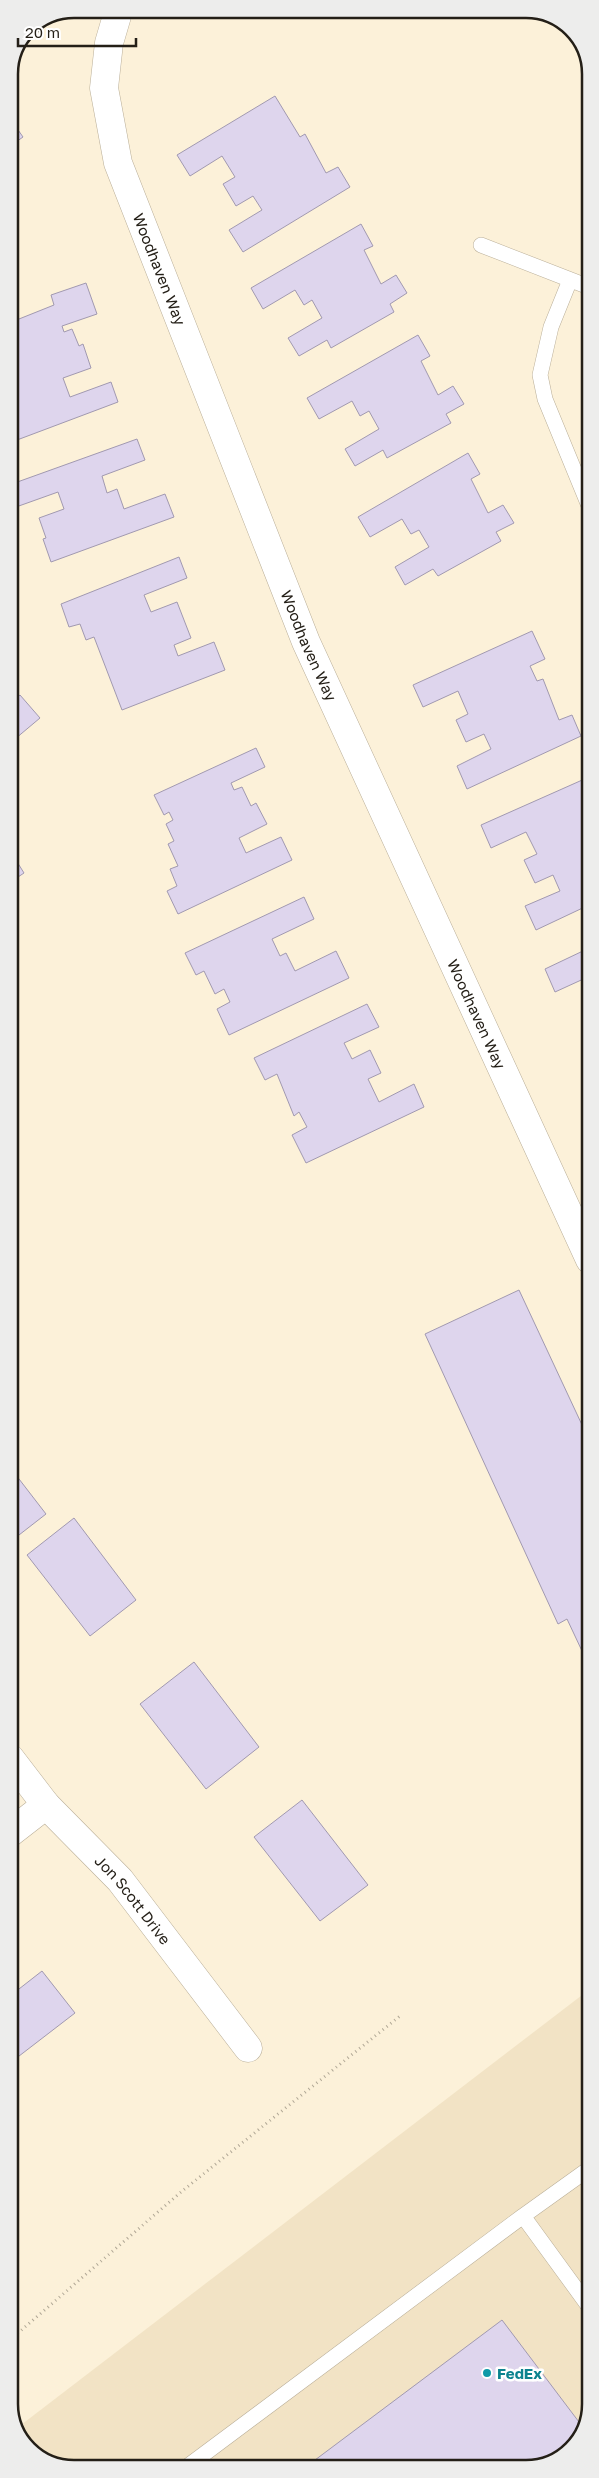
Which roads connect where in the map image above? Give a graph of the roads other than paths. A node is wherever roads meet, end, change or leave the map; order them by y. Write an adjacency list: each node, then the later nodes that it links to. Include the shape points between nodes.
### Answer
1 (116, 18): 6 (street, Woodhaven Way, via 109,42 104,88 118,163 306,642)
2 (481, 246): 3 (lane)
3 (570, 280): 4 (lane); 5 (lane, via 551,327 540,374 545,399)
4 (582, 284)
5 (582, 489)
6 (582, 1243)
7 (18, 1768): 8 (street, Jon Scott Drive)
8 (46, 1805): 9 (street); 10 (street, Jon Scott Drive, via 120,1880)
9 (18, 1827)
10 (248, 2048)
11 (582, 2174): 12 (lane)
12 (524, 2216): 13 (lane); 14 (lane)
13 (582, 2297)
14 (196, 2460)

